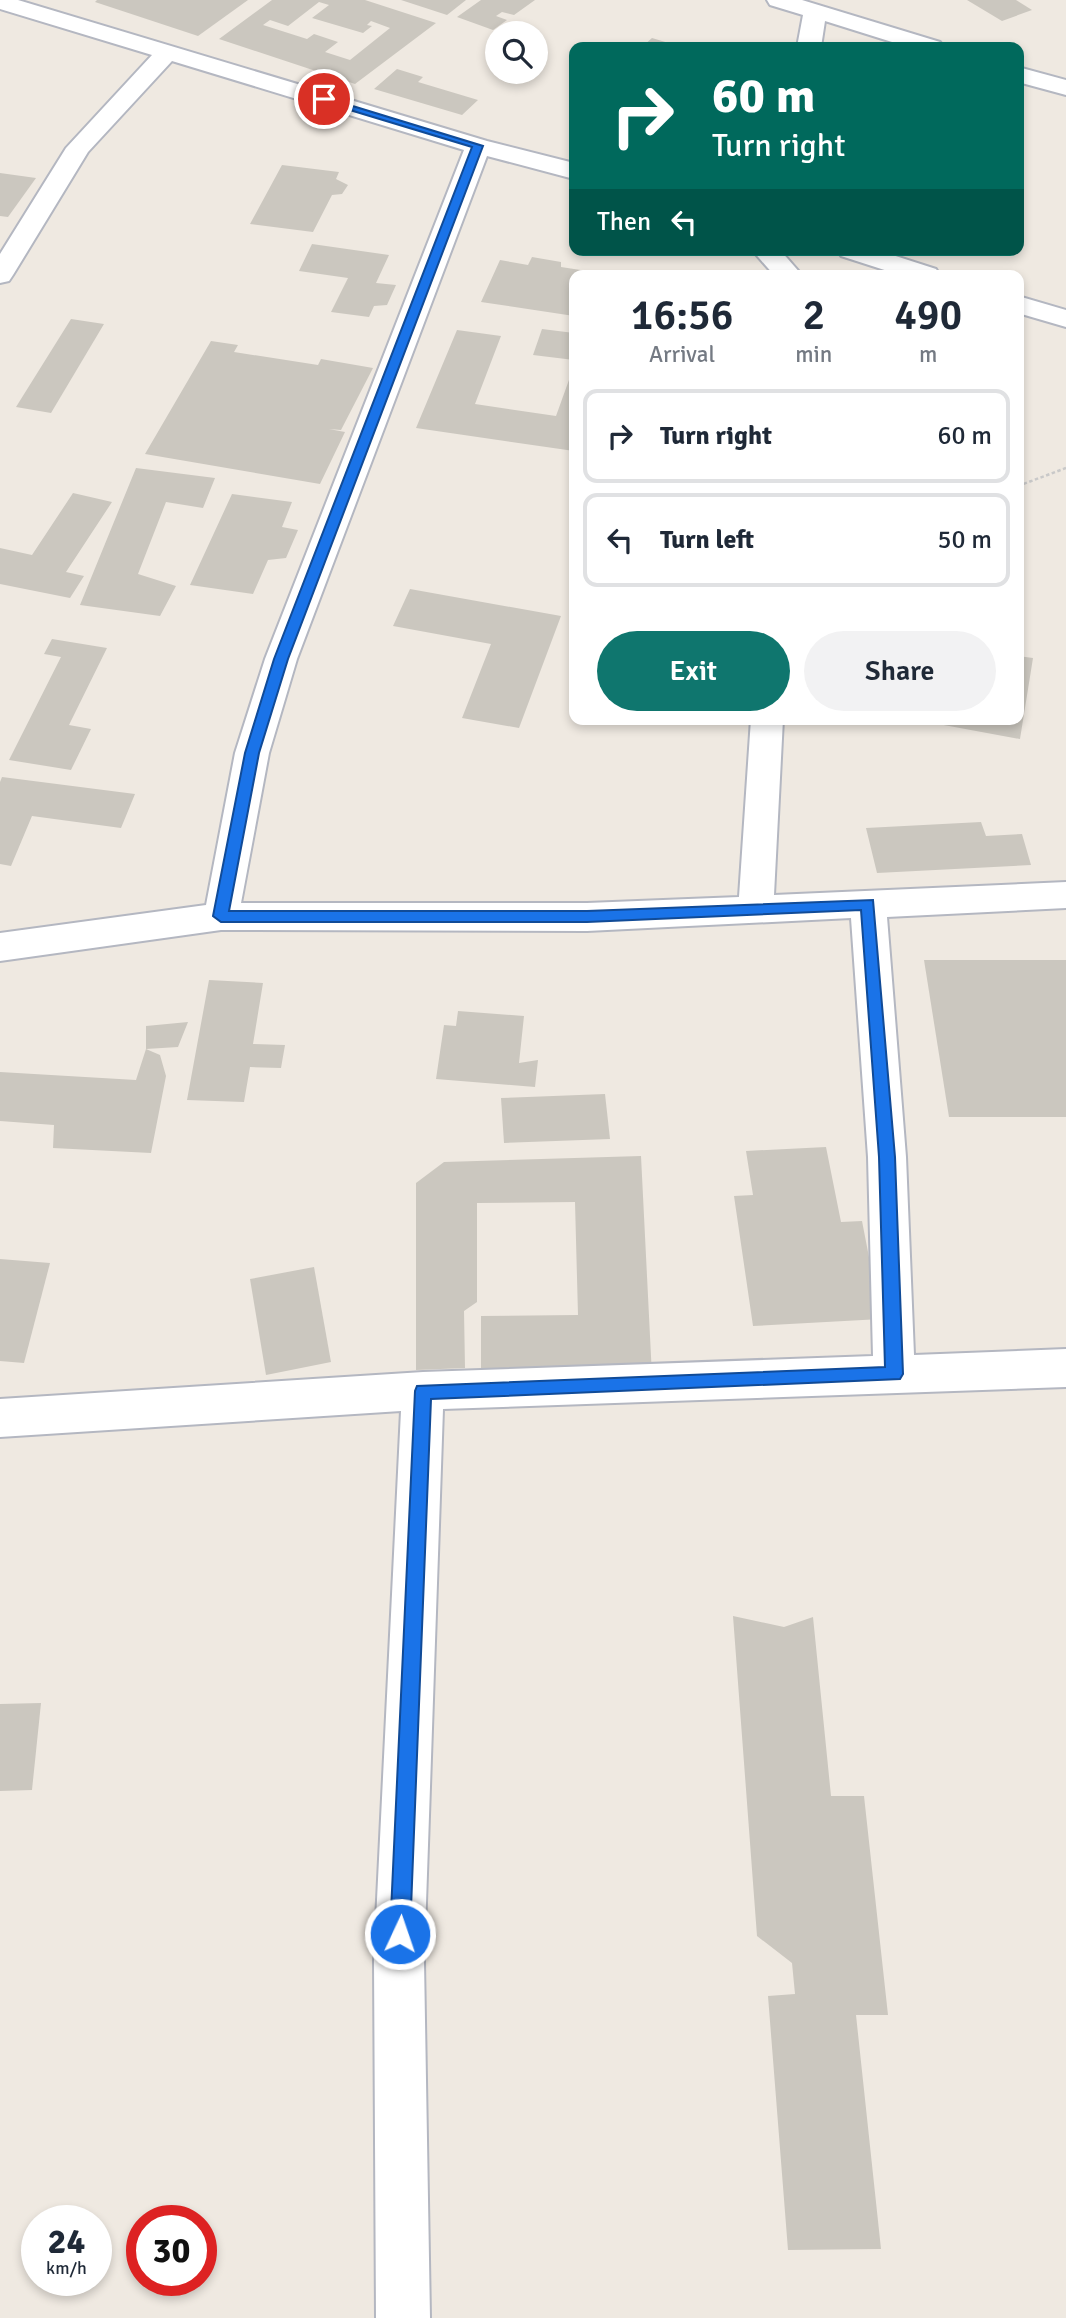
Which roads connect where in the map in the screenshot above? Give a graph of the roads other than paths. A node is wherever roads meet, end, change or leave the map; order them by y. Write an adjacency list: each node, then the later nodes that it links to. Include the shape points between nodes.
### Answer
1 (778, 0): 3 (street)
2 (0, 2): 6 (street)
3 (815, 11): 4 (street); 5 (street)
4 (810, 42)
5 (916, 42)
6 (169, 51): 11 (street); 17 (street, via 78,148)
7 (1066, 64): 8 (street)
8 (1024, 73)
9 (1024, 75): 10 (street)
10 (1066, 88)
11 (478, 146): 12 (street); 24 (street, via 281,659 252,753)
12 (569, 170)
13 (771, 256): 15 (street)
14 (868, 256): 16 (street)
15 (784, 270)
16 (912, 270)
17 (0, 275)
18 (1024, 306): 19 (street)
19 (1066, 319)
20 (766, 725): 23 (street)
21 (1066, 895): 22 (street)
22 (868, 904): 23 (street); 27 (street, via 887,1157)
23 (756, 909): 24 (street, via 587,917)
24 (221, 916): 25 (street)
25 (0, 947)
26 (1066, 1368): 27 (street)
27 (894, 1374): 28 (street)
28 (423, 1391): 29 (street); 30 (street, via 398,1961)
29 (0, 1418)
30 (403, 2318)

